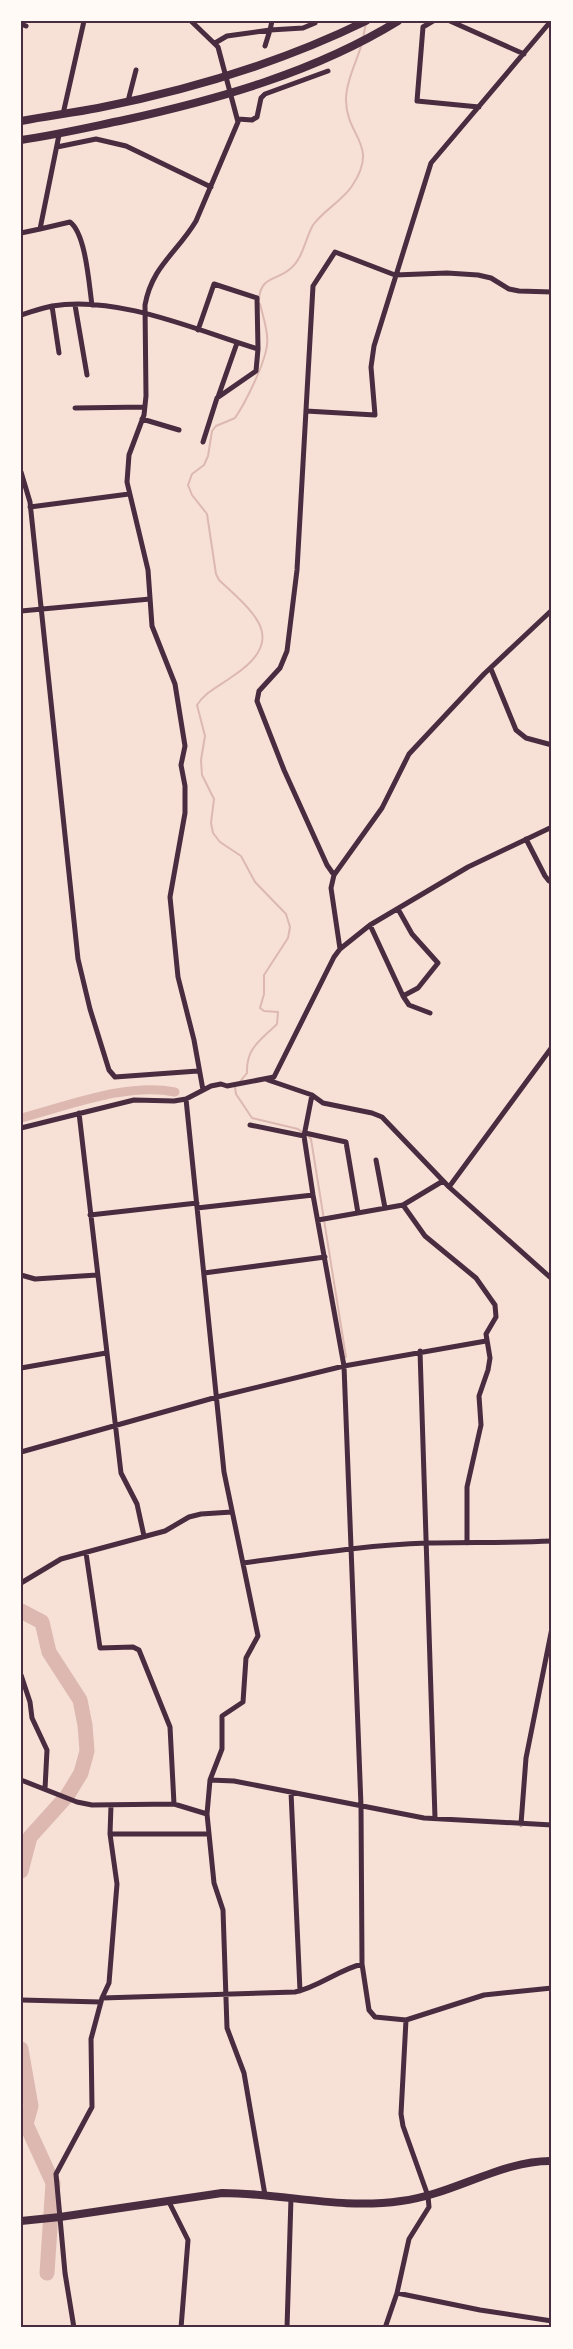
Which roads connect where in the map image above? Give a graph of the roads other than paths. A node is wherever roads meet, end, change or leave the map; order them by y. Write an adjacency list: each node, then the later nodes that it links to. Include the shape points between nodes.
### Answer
1 (84, 21): 20 (street)
2 (191, 21): 11 (street)
3 (273, 21): 10 (street)
4 (366, 21): 16 (main road, via 328,39)
5 (398, 21): 17 (main road, via 331,56)
6 (433, 21): 19 (street, via 423,27 417,100)
7 (450, 21): 13 (street)
8 (315, 23): 10 (street, via 303,28)
9 (550, 25): 13 (street)
10 (270, 30): 11 (street, via 227,36); 12 (street)
11 (214, 43): 16 (street)
12 (265, 46)
13 (524, 54): 19 (street)
14 (136, 70): 18 (street)
15 (328, 71): 21 (street, via 265,94 257,117)
16 (226, 75): 17 (street); 18 (main road)
17 (231, 92): 21 (street); 23 (main road)
18 (128, 101): 20 (main road)
19 (479, 107): 29 (street, via 431,164)
20 (63, 114): 22 (main road)
21 (238, 119): 26 (street)
22 (21, 120)
23 (59, 135): 24 (main road); 25 (street)
24 (21, 140)
25 (57, 147): 26 (street, via 96,140 115,143); 27 (street)
26 (211, 187): 34 (street, via 188,234 153,276)
27 (40, 229): 28 (street); 32 (street, via 70,222 76,226)
28 (21, 233)
29 (395, 275): 30 (street, via 478,275 509,289); 44 (street, via 372,356 375,415); 44 (street, via 335,252 311,295)
30 (552, 292)
31 (75, 305): 32 (street); 33 (street); 40 (street)
32 (92, 305): 34 (street)
33 (52, 306): 35 (street); 39 (street)
34 (146, 314): 36 (street); 42 (street)
35 (21, 315)
36 (198, 330): 37 (street); 38 (street, via 214,284 257,298)
37 (237, 343): 38 (street); 41 (street)
38 (258, 349): 41 (street, via 256,371)
39 (59, 353)
40 (87, 375)
41 (217, 398): 47 (street)
42 (145, 407): 43 (street); 45 (street)
43 (75, 408)
44 (306, 411): 59 (street, via 297,570 287,651 280,668 259,691 257,701 284,770)
45 (142, 419): 46 (street); 49 (street, via 127,466)
46 (179, 430)
47 (203, 442)
48 (21, 474): 50 (street)
49 (129, 494): 50 (street); 51 (street, via 148,570)
50 (30, 507): 53 (street)
51 (150, 599): 53 (street); 68 (street, via 152,626 175,684 185,747 181,765 185,813 170,897 178,977)
52 (552, 609): 55 (street)
53 (42, 610): 54 (street); 68 (street, via 78,959 108,1070 119,1078)
54 (21, 611)
55 (491, 669): 56 (street, via 516,730 526,738); 59 (street, via 409,754 382,808)
56 (552, 746)
57 (552, 827): 58 (street)
58 (526, 839): 60 (street); 62 (street, via 468,867)
59 (334, 875): 64 (street, via 331,888)
60 (551, 880): 61 (street)
61 (552, 888)
62 (398, 909): 63 (street); 65 (street, via 412,934 438,963 418,988)
63 (370, 925): 64 (street); 65 (street)
64 (340, 949): 69 (street, via 274,1077)
65 (402, 996): 66 (street, via 410,1005)
66 (430, 1013)
67 (551, 1051): 79 (street)
68 (198, 1071): 70 (street)
69 (268, 1080): 70 (street, via 221,1084); 71 (street)
70 (203, 1090): 72 (street)
71 (312, 1095): 76 (street); 78 (street, via 323,1103 382,1117)
72 (186, 1099): 73 (street, via 134,1100); 82 (street)
73 (79, 1113): 75 (street); 85 (street)
74 (250, 1125): 76 (street)
75 (21, 1128)
76 (305, 1135): 80 (street); 84 (street, via 346,1142)
77 (376, 1160): 83 (street)
78 (443, 1181): 79 (street); 81 (street)
79 (448, 1187): 91 (street)
80 (313, 1195): 82 (street); 86 (street)
81 (403, 1205): 83 (street); 92 (street, via 424,1236 476,1278 495,1305 496,1317)
82 (197, 1206): 85 (street); 88 (street)
83 (385, 1208): 84 (street)
84 (358, 1213): 86 (street)
85 (90, 1215): 90 (street)
86 (318, 1220): 87 (street)
87 (325, 1257): 88 (street); 95 (street)
88 (204, 1273): 97 (street)
89 (21, 1275): 90 (street, via 34,1280)
90 (98, 1275): 94 (street)
91 (552, 1279)
92 (486, 1341): 93 (street); 104 (street, via 490,1358 479,1396 482,1425 466,1487)
93 (420, 1351): 95 (street); 103 (street)
94 (106, 1353): 96 (street); 98 (street)
95 (344, 1366): 97 (street); 105 (street)
96 (21, 1368)
97 (216, 1398): 98 (street); 100 (street)
98 (115, 1426): 99 (street); 101 (street, via 121,1473 137,1504)
99 (21, 1452)
100 (232, 1512): 101 (street, via 195,1515 165,1531); 107 (street)
101 (144, 1536): 106 (street)
102 (552, 1541): 104 (street)
103 (427, 1543): 104 (street); 105 (street); 119 (street)
104 (467, 1543)
105 (350, 1548): 107 (street); 117 (street)
106 (86, 1553): 108 (street, via 51,1564); 115 (street, via 100,1648 139,1650 170,1727)
107 (243, 1563): 112 (street, via 257,1640 246,1658 243,1702 222,1716 222,1749)
108 (21, 1583)
109 (552, 1628): 120 (street, via 526,1758)
110 (21, 1675): 113 (street, via 32,1718 47,1750)
111 (21, 1780): 113 (street)
112 (210, 1780): 114 (street); 118 (street)
113 (45, 1789): 116 (street, via 77,1802)
114 (291, 1792): 117 (street); 126 (street)
115 (174, 1804): 116 (street); 118 (street)
116 (111, 1806): 122 (street)
117 (361, 1806): 119 (street); 124 (street)
118 (207, 1814): 123 (street)
119 (435, 1818): 120 (street)
120 (521, 1824): 121 (street)
121 (552, 1825)
122 (110, 1834): 123 (street); 129 (street, via 117,1884 110,1974)
123 (209, 1834): 127 (street, via 214,1883 223,1910)
124 (362, 1964): 126 (street); 130 (street, via 369,2010 375,2017)
125 (552, 1988): 130 (street, via 484,1995)
126 (300, 1991): 127 (street)
127 (228, 1993): 129 (street); 132 (street, via 227,2028 244,2073)
128 (21, 2000): 129 (street)
129 (101, 2000): 136 (street, via 91,2039 92,2108 56,2174)
130 (406, 2020): 133 (street, via 401,2114)
131 (552, 2161): 133 (main road, via 512,2167)
132 (266, 2195): 134 (main road); 135 (main road, via 222,2193)
133 (428, 2196): 134 (main road, via 371,2204 326,2204); 138 (street, via 429,2207 408,2239)
134 (291, 2198): 142 (street)
135 (168, 2199): 136 (main road); 141 (street, via 188,2240)
136 (53, 2217): 137 (main road); 140 (street)
137 (21, 2221)
138 (397, 2293): 139 (street); 143 (street)
139 (552, 2325)
140 (74, 2328)
141 (181, 2328)
142 (287, 2328)
143 (385, 2328)

